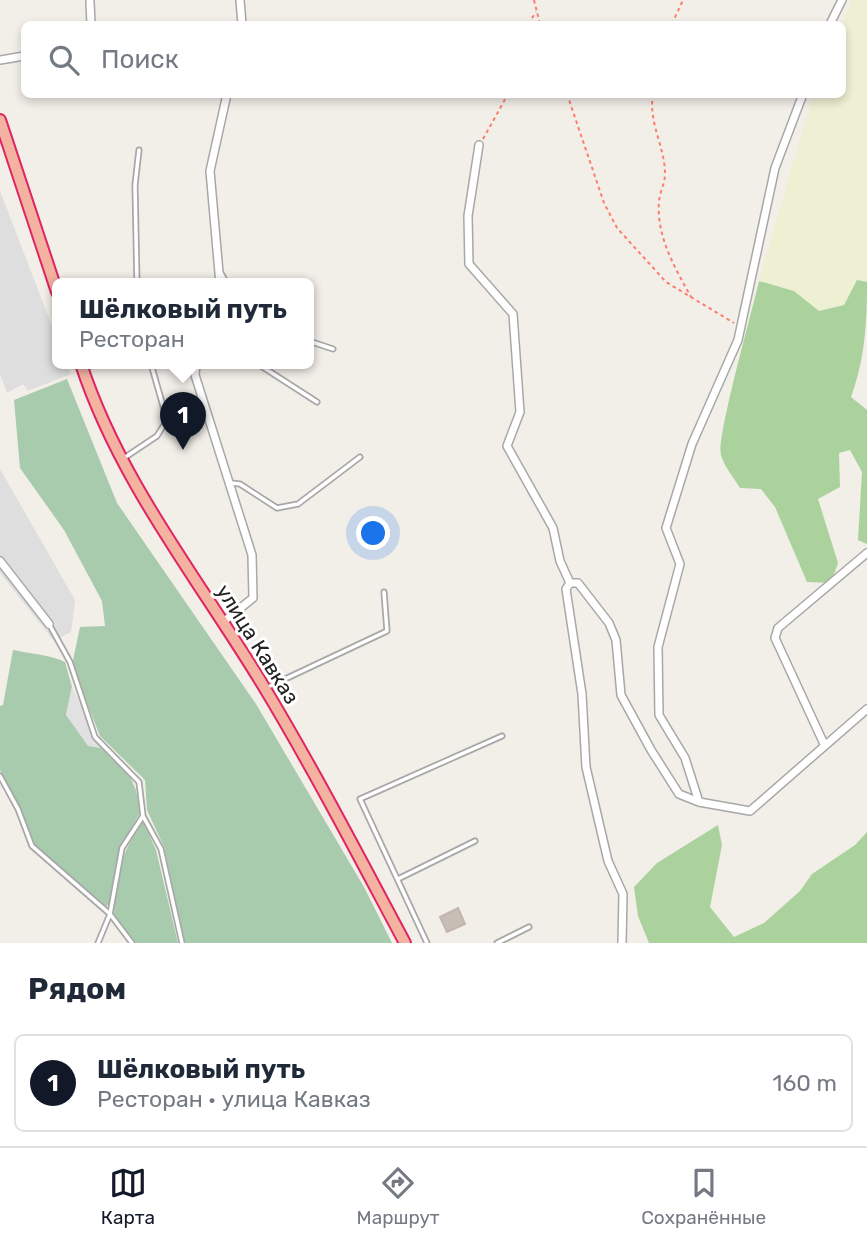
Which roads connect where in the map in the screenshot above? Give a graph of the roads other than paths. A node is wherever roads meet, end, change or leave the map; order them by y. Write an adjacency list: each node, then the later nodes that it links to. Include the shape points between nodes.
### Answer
1 (240, 0): 5 (street)
2 (842, 0): 6 (street)
3 (89, 2): 4 (street)
4 (91, 21)
5 (242, 21)
6 (832, 21)
7 (21, 56): 8 (street)
8 (0, 60)
9 (226, 98): 14 (street, via 210,171)
10 (801, 98): 40 (street, via 775,168 741,327 692,444 666,528 681,564 658,647 659,715 685,758)
11 (0, 120): 15 (highway)
12 (479, 145): 31 (street, via 468,216 469,264 513,313 520,412 508,446 553,528)
13 (139, 150): 16 (lane)
14 (218, 268): 17 (street); 18 (lane)
15 (52, 278)
16 (137, 278)
17 (219, 278)
18 (224, 278)
19 (314, 343): 20 (lane)
20 (333, 349)
21 (83, 369): 27 (highway, улица Кавказ)
22 (152, 369): 27 (lane, via 167,420 157,436)
23 (196, 369): 28 (street)
24 (266, 369): 25 (lane)
25 (317, 402)
26 (360, 457): 28 (lane, via 298,504 277,508 240,484)
27 (121, 460): 33 (highway, улица Кавказ)
28 (229, 483): 33 (street, via 252,555 253,598)
29 (867, 553): 38 (street, via 778,628 775,638)
30 (0, 561): 34 (street)
31 (570, 583): 40 (street, via 578,583 609,624 616,640 621,695 650,750 679,794); 52 (street, via 566,589 582,694 586,766 608,861 623,894)
32 (384, 592): 35 (lane, via 387,631)
33 (223, 622): 35 (highway, улица Кавказ)
34 (49, 624): 41 (lane, via 69,662 95,737 139,782)
35 (265, 689): 49 (highway, улица Кавказ)
36 (867, 709): 38 (street)
37 (502, 736): 43 (lane, via 360,799)
38 (824, 744): 40 (street, via 750,811)
39 (0, 776): 44 (lane, via 32,846)
40 (699, 803)
41 (143, 816): 44 (lane, via 122,848); 48 (lane, via 161,849)
42 (475, 841): 43 (lane)
43 (398, 879): 50 (lane)
44 (110, 914): 46 (lane); 47 (lane)
45 (528, 927): 51 (lane)
46 (98, 943)
47 (132, 943)
48 (182, 943)
49 (405, 943)
50 (427, 943)
51 (497, 943)
52 (622, 943)

